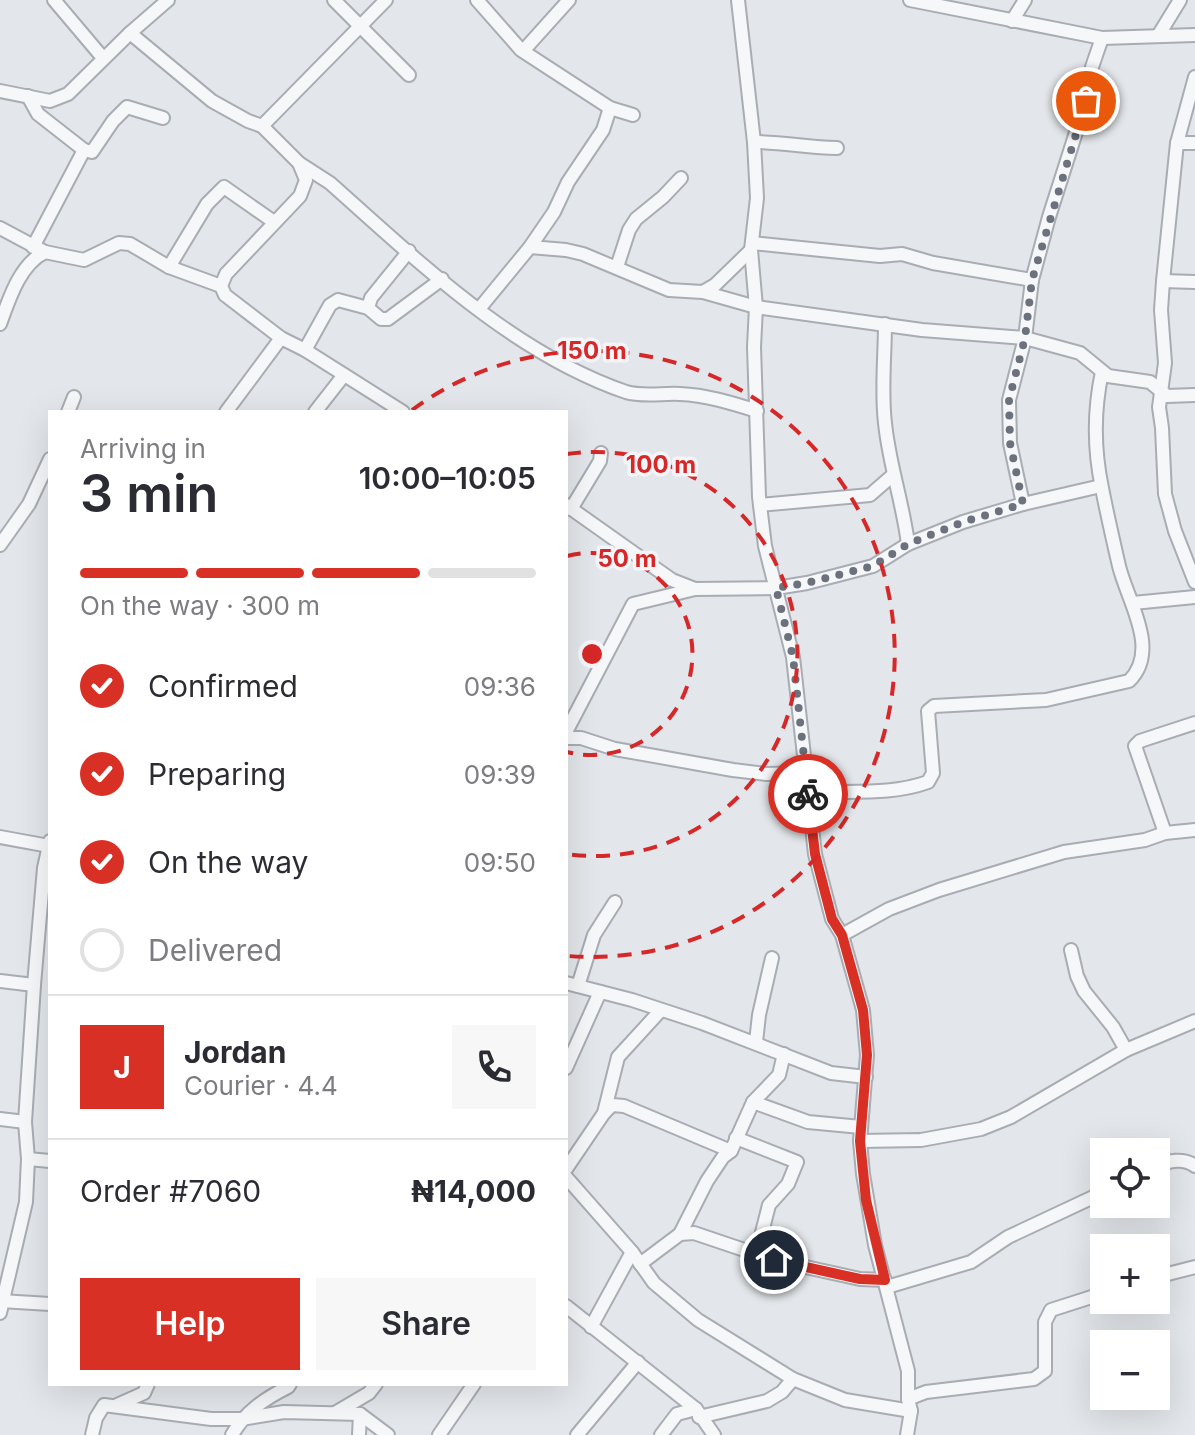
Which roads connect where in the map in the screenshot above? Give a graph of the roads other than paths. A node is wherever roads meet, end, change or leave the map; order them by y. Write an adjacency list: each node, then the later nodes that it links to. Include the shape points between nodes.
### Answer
1 (54, 0): 18 (street)
2 (168, 0): 13 (street)
3 (334, 0): 12 (street)
4 (386, 0): 12 (street)
5 (477, 0): 17 (street)
6 (569, 0): 17 (street)
7 (738, 0): 27 (street)
8 (910, 0): 11 (street)
9 (1025, 0): 11 (street)
10 (1180, 0): 15 (street)
11 (1012, 21): 16 (street)
12 (361, 26): 19 (street); 26 (street)
13 (130, 33): 18 (street); 26 (street, via 212,101)
14 (1195, 35): 15 (street)
15 (1158, 36): 16 (street)
16 (1102, 38): 43 (street)
17 (524, 50): 23 (street)
18 (103, 58): 22 (street, via 68,94 50,101)
19 (409, 75)
20 (1195, 77): 28 (street)
21 (0, 91): 22 (street)
22 (28, 96): 31 (street, via 38,114)
23 (610, 108): 24 (street); 36 (street, via 603,130)
24 (633, 115)
25 (163, 118): 31 (street, via 127,107 92,152)
26 (262, 126): 32 (street)
27 (754, 142): 30 (street); 37 (street, via 757,198)
28 (1177, 143): 29 (street); 44 (street)
29 (1195, 143)
30 (837, 148)
31 (84, 150): 38 (street)
32 (299, 163): 34 (street, via 306,180 300,196); 39 (street)
33 (681, 178): 41 (street, via 636,219)
34 (274, 222): 40 (street, via 224,187 207,204); 46 (street)
35 (0, 228): 38 (street)
36 (530, 247): 41 (street, via 566,250); 50 (street)
37 (752, 247): 43 (street, via 902,254); 47 (street); 48 (street)
38 (39, 249): 40 (street, via 84,260 119,243 130,244); 51 (street)
39 (409, 251): 42 (street); 49 (street)
40 (169, 267): 46 (street)
41 (617, 267): 47 (street, via 669,290)
42 (442, 279): 49 (street, via 388,319); 50 (street)
43 (1032, 280): 54 (street)
44 (1163, 281): 45 (street); 58 (street)
45 (1195, 282)
46 (221, 286): 53 (street, via 225,295)
47 (703, 292): 48 (street)
48 (756, 307): 52 (street); 65 (street)
49 (368, 308): 55 (street, via 338,300 330,305)
50 (479, 309): 65 (street, via 502,329 573,369 629,393 683,394)
51 (0, 324)
52 (885, 324): 54 (street); 68 (street, via 884,420)
53 (281, 338): 55 (street); 62 (street)
54 (1025, 338): 56 (street, via 1080,353); 70 (street, via 1008,419)
55 (305, 350): 57 (street)
56 (1102, 372): 58 (street); 69 (street, via 1096,443)
57 (344, 375): 63 (street); 64 (street)
58 (1161, 389): 59 (street, via 1167,396); 75 (street, via 1165,494)
59 (1195, 395)
60 (74, 397): 61 (street)
61 (69, 410)
62 (227, 410)
63 (317, 410)
64 (400, 410)
65 (757, 411): 71 (street)
66 (601, 453): 72 (street)
67 (48, 463): 74 (street, via 29,504)
68 (893, 475): 71 (street, via 870,495); 73 (street)
69 (1101, 486): 70 (street); 79 (street, via 1119,568)
70 (1023, 504): 73 (street)
71 (760, 505): 76 (street)
72 (568, 507): 77 (street, via 672,580)
73 (908, 544): 76 (street, via 873,566)
74 (0, 545)
75 (1195, 582)
76 (776, 588): 77 (street); 83 (street, via 793,657)
77 (695, 589): 81 (street, via 633,604)
78 (1195, 597): 79 (street)
79 (1133, 603): 84 (street, via 1142,662 1129,681 1046,700 934,706 928,711 933,773 928,782 877,793)
80 (1195, 723): 86 (street, via 1135,746)
81 (568, 728)
82 (568, 738): 83 (street, via 733,770)
83 (808, 773): 84 (street)
84 (808, 793): 91 (street, via 815,854 832,919)
85 (1195, 830): 86 (street)
86 (1165, 833): 91 (street, via 1064,852 939,890)
87 (0, 837): 88 (street)
88 (48, 844)
89 (47, 869): 95 (street)
90 (615, 902): 96 (street)
91 (842, 935): 104 (street, via 863,1010)
92 (1071, 950): 101 (street, via 1084,991)
93 (772, 958): 100 (street)
94 (0, 981): 95 (street)
95 (34, 985): 108 (street, via 38,1018)
96 (572, 985): 97 (street)
97 (600, 992): 98 (street); 103 (street)
98 (661, 1010): 100 (street); 106 (street, via 618,1057)
99 (1195, 1021): 101 (street)
100 (756, 1042): 102 (street)
101 (1126, 1050): 110 (street, via 981,1129 921,1140)
102 (784, 1054): 104 (street, via 831,1073); 105 (street, via 779,1075)
103 (568, 1064)
104 (866, 1077): 109 (street)
105 (753, 1102): 109 (street, via 808,1122); 111 (street)
106 (604, 1113): 111 (street, via 612,1105 624,1106); 115 (street)
107 (0, 1119): 108 (street)
108 (25, 1122): 112 (street)
109 (861, 1127): 110 (street)
110 (860, 1141): 124 (street, via 866,1200)
111 (733, 1144): 119 (street); 120 (street, via 797,1162 788,1184 769,1205)
112 (28, 1159): 113 (street); 127 (street, via 26,1202)
113 (48, 1161)
114 (1170, 1161): 116 (street)
115 (568, 1166)
116 (1195, 1166)
117 (568, 1179): 121 (street)
118 (1090, 1199): 124 (street, via 1008,1237 957,1269)
119 (680, 1234): 120 (street, via 694,1233); 121 (street)
120 (757, 1252): 124 (street)
121 (636, 1258): 129 (street); 131 (street, via 654,1283 698,1320)
122 (1195, 1267): 123 (street)
123 (1170, 1273)
124 (886, 1283): 137 (street, via 908,1371)
125 (1090, 1297): 137 (street, via 1051,1310 1045,1322 1045,1371 1034,1379 926,1392)
126 (48, 1304): 127 (street)
127 (1, 1306)
128 (568, 1310): 129 (street)
129 (591, 1327): 130 (street)
130 (638, 1362): 139 (street); 147 (street)
131 (793, 1379): 137 (street, via 845,1400); 139 (street, via 767,1401)
132 (147, 1386): 136 (street, via 144,1393)
133 (287, 1386): 141 (street)
134 (374, 1386): 138 (street)
135 (473, 1386): 146 (street)
136 (117, 1405): 141 (street); 142 (street, via 104,1405)
137 (909, 1405): 150 (street)
138 (335, 1413): 140 (street); 141 (street, via 284,1412)
139 (697, 1413): 148 (street, via 677,1414); 149 (street)
140 (360, 1414): 144 (street); 145 (street)
141 (241, 1419): 143 (street)
142 (92, 1435)
143 (232, 1435)
144 (359, 1435)
145 (388, 1435)
146 (439, 1435)
147 (577, 1435)
148 (661, 1435)
149 (714, 1435)
150 (907, 1435)

